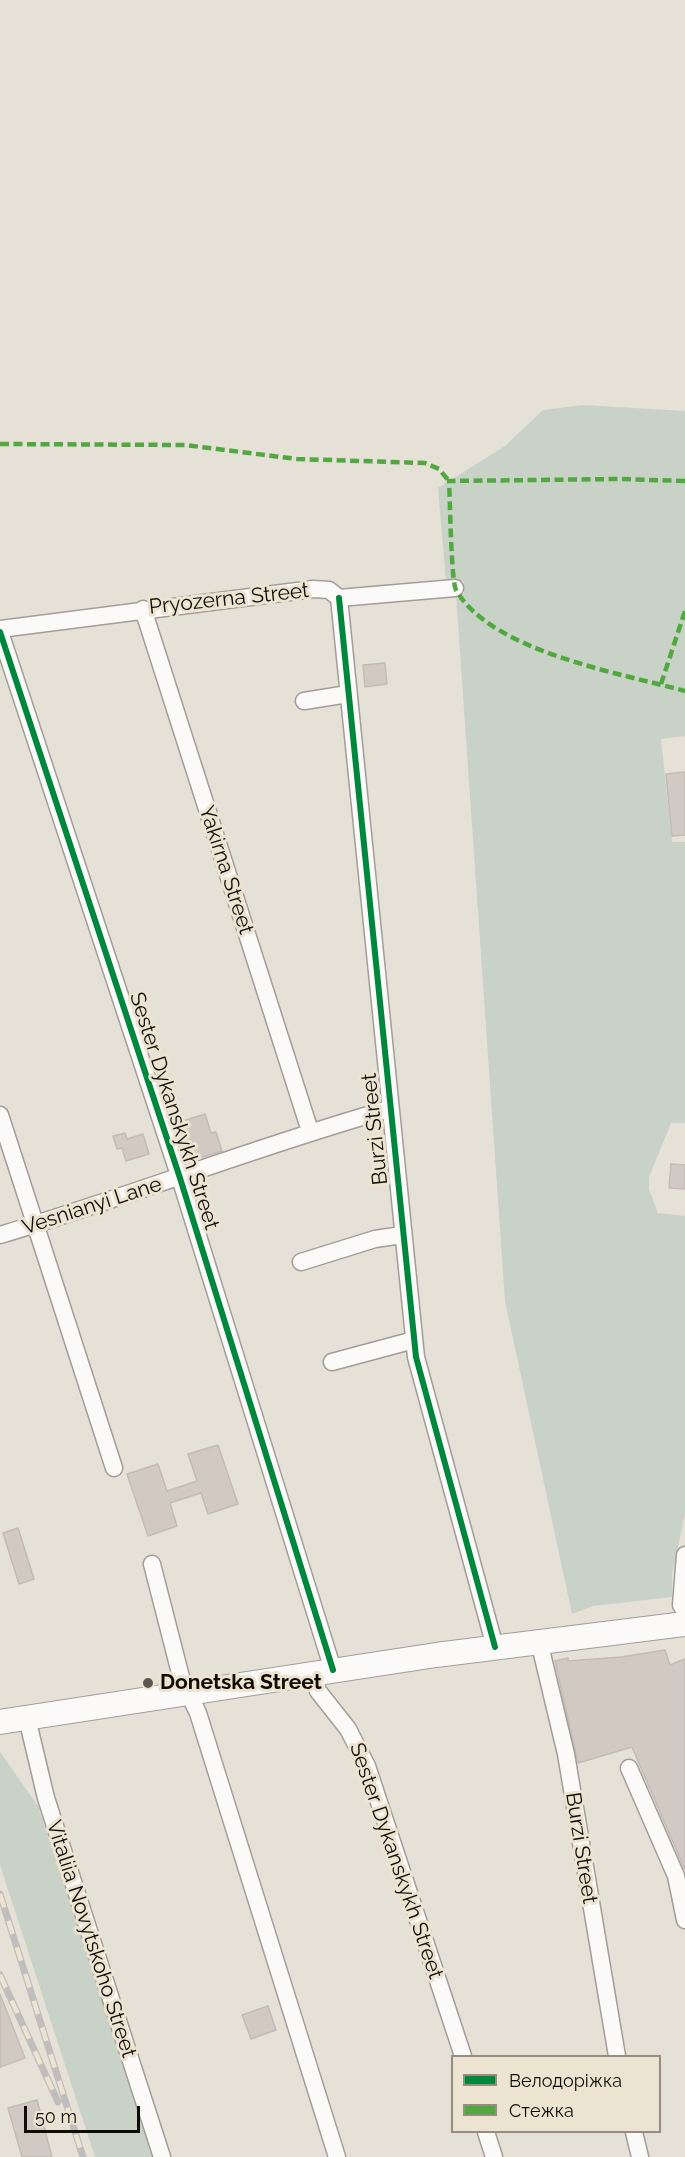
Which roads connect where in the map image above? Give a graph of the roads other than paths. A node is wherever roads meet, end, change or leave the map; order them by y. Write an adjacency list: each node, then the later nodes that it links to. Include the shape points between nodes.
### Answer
1 (455, 588): 2 (street, Pryozerna Street)
2 (339, 598): 3 (street, Pryozerna Street, via 328,590 313,589); 5 (street, Burzi Street)
3 (143, 609): 4 (street, Pryozerna Street); 9 (street, Yakirna Street)
4 (0, 630): 10 (street, Sester Dykanskykh Street)
5 (348, 694): 6 (street); 7 (street, Burzi Street)
6 (304, 701)
7 (389, 1109): 9 (street, Vesnianyi Lane); 13 (street, Burzi Street)
8 (0, 1115): 11 (street)
9 (310, 1131): 10 (street, Vesnianyi Lane)
10 (180, 1178): 11 (street, Vesnianyi Lane); 24 (street, Sester Dykanskykh Street)
11 (36, 1224): 12 (street, Vesnianyi Lane); 17 (street)
12 (0, 1235)
13 (402, 1235): 14 (street, via 375,1239); 15 (street, Burzi Street)
14 (301, 1262)
15 (414, 1340): 16 (street); 23 (street, Burzi Street)
16 (332, 1362)
17 (114, 1468)
18 (685, 1555): 20 (street, via 681,1605)
19 (152, 1564): 25 (street, via 181,1677)
20 (685, 1611)
21 (685, 1624): 22 (main road)
22 (539, 1641): 23 (main road); 31 (street, Burzi Street, via 566,1754)
23 (495, 1647): 24 (main road)
24 (323, 1672): 25 (main road); 30 (street, Sester Dykanskykh Street, via 318,1691 348,1729 367,1766)
25 (189, 1693): 26 (main road); 35 (street)
26 (27, 1718): 27 (main road); 34 (street, Vitaliia Novytskoho Street, via 46,1798)
27 (0, 1722)
28 (628, 1768): 29 (street, via 676,1876)
29 (685, 1920)
30 (463, 2055)
31 (617, 2055)
32 (486, 2133): 36 (street)
33 (634, 2133): 37 (street)
34 (162, 2157)
35 (337, 2157)
36 (494, 2157)
37 (640, 2157)

